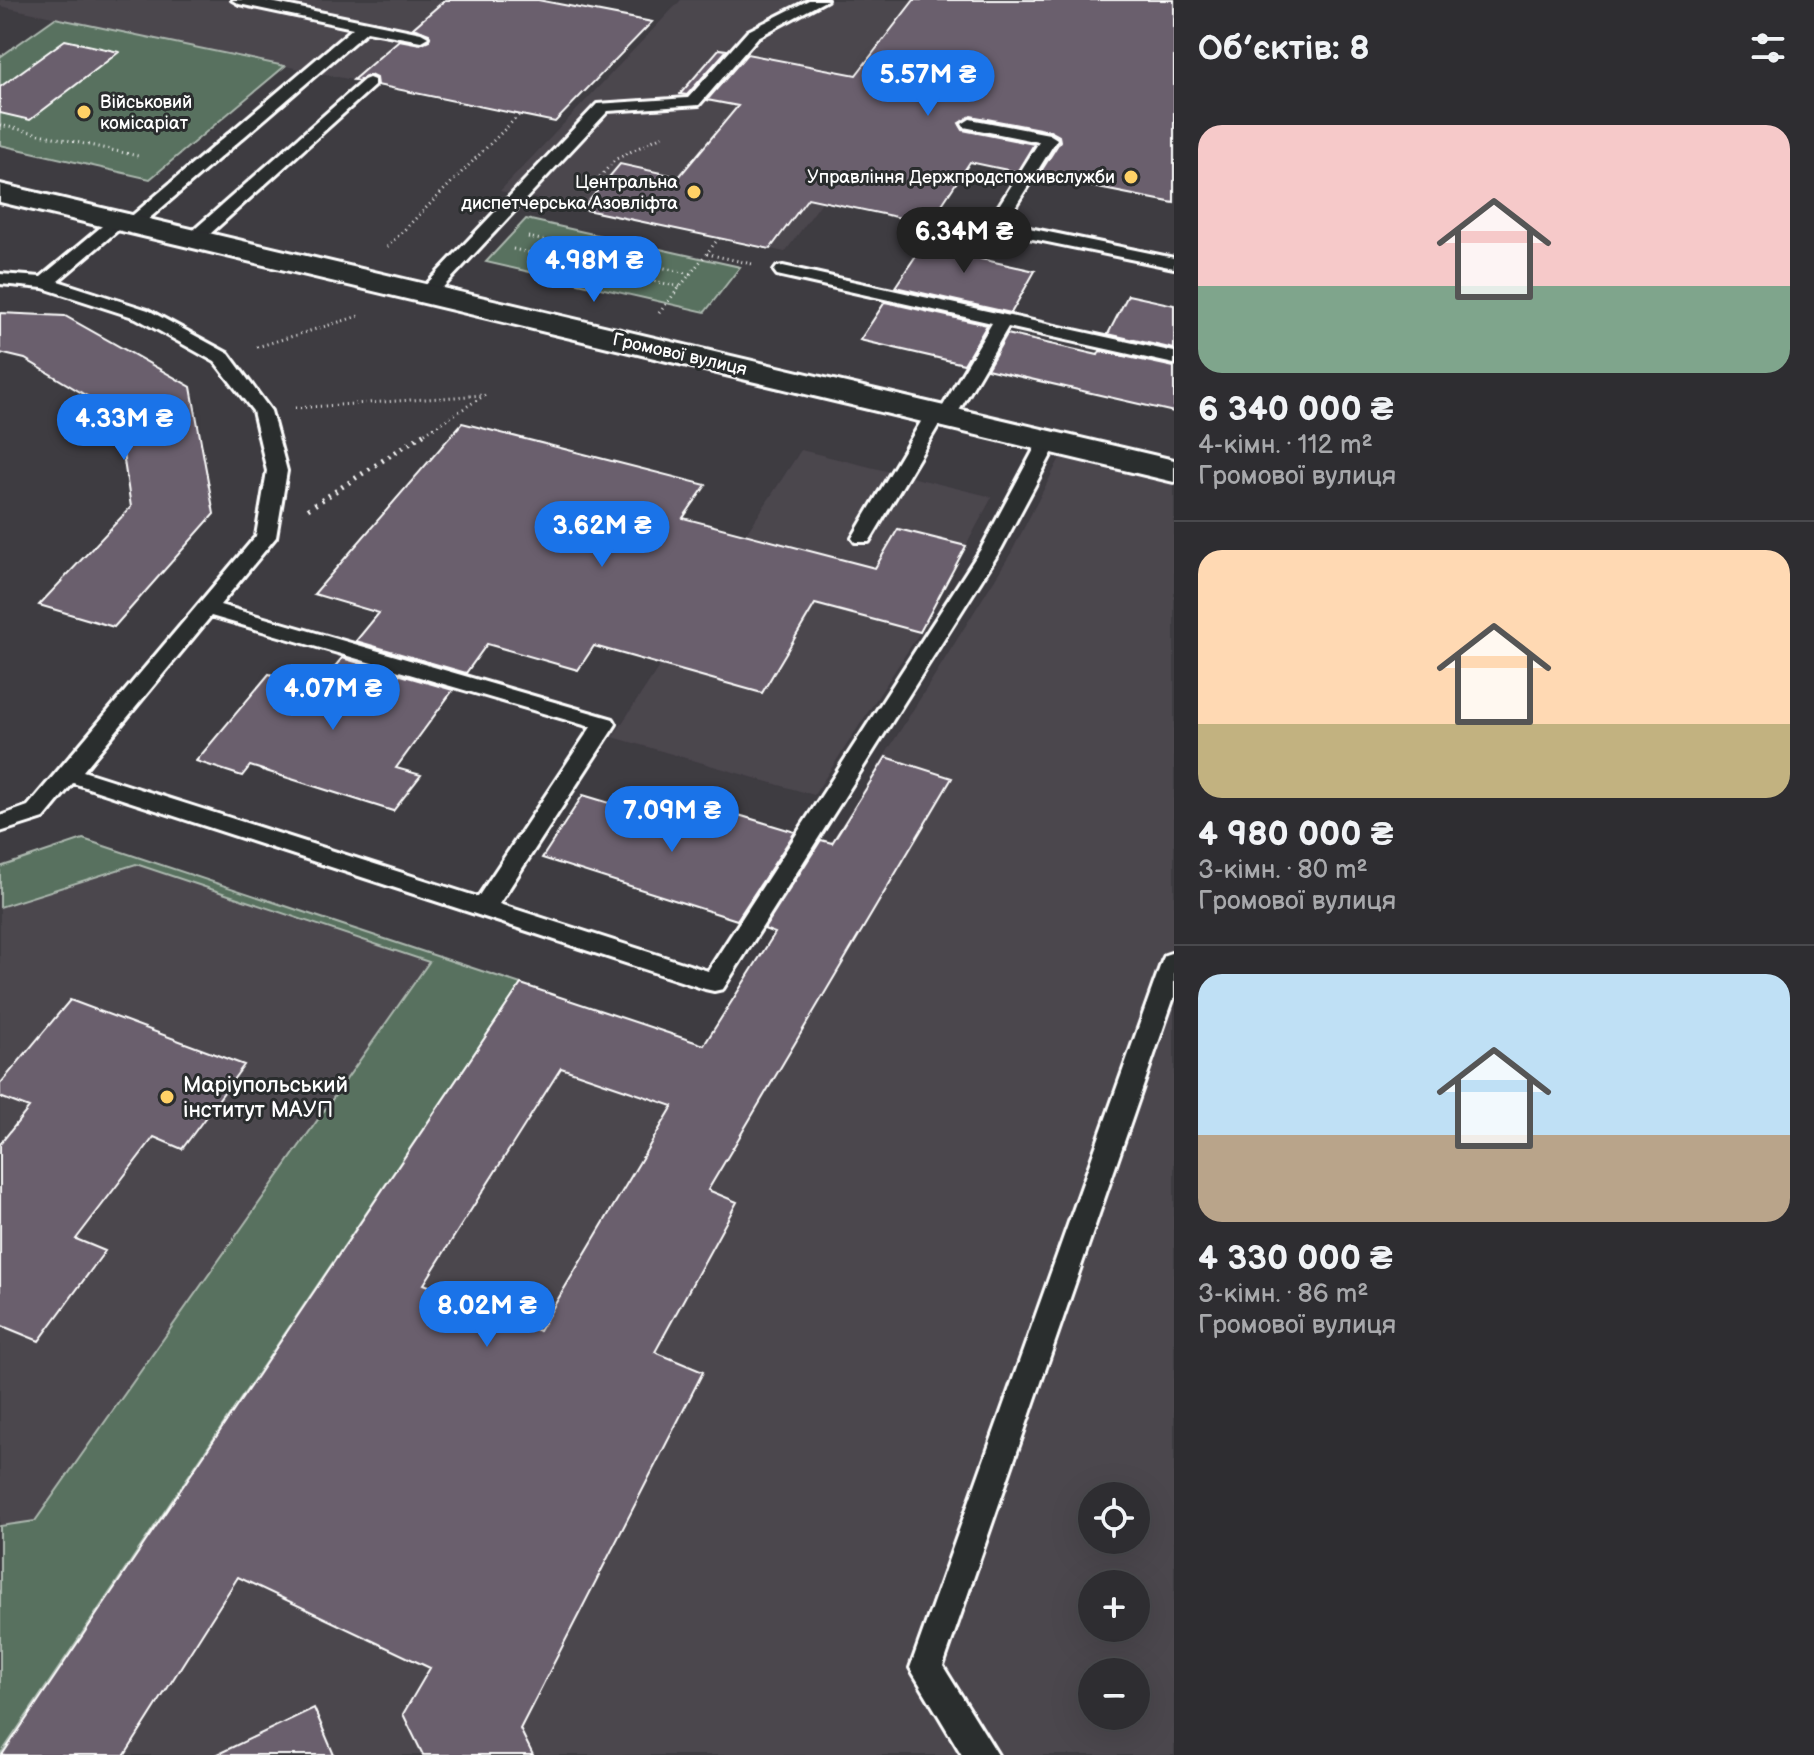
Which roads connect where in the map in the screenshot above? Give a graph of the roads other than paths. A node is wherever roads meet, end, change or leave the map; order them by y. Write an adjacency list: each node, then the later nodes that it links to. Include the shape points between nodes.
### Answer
1 (240, 0): 3 (lane)
2 (820, 0): 14 (lane, via 753,34 693,102 603,107)
3 (365, 25): 4 (lane, via 421,37); 8 (lane)
4 (403, 53)
5 (369, 83): 9 (lane)
6 (970, 124): 10 (lane, via 1049,139 995,226)
7 (0, 193): 8 (street, Громової вулиця)
8 (125, 223): 9 (street, Громової вулиця); 13 (lane)
9 (194, 239): 14 (street, Громової вулиця)
10 (1174, 263)
11 (783, 271): 15 (lane)
12 (0, 279): 13 (lane)
13 (45, 283): 21 (lane, via 142,314 222,358 262,411 277,471 266,537)
14 (427, 294): 17 (street, Громової вулиця)
15 (1003, 320): 16 (lane); 17 (lane)
16 (1174, 358)
17 (941, 416): 18 (street, Громової вулиця); 20 (lane)
18 (1048, 442): 19 (street, Громової вулиця); 24 (lane, via 991,549 714,982)
19 (1174, 471)
20 (862, 538)
21 (206, 608): 22 (lane); 24 (lane, via 605,724)
22 (69, 774): 23 (lane, via 36,812); 24 (lane)
23 (0, 824)
24 (483, 908)
25 (1174, 961): 26 (lane, via 926,1668)
26 (981, 1755)

